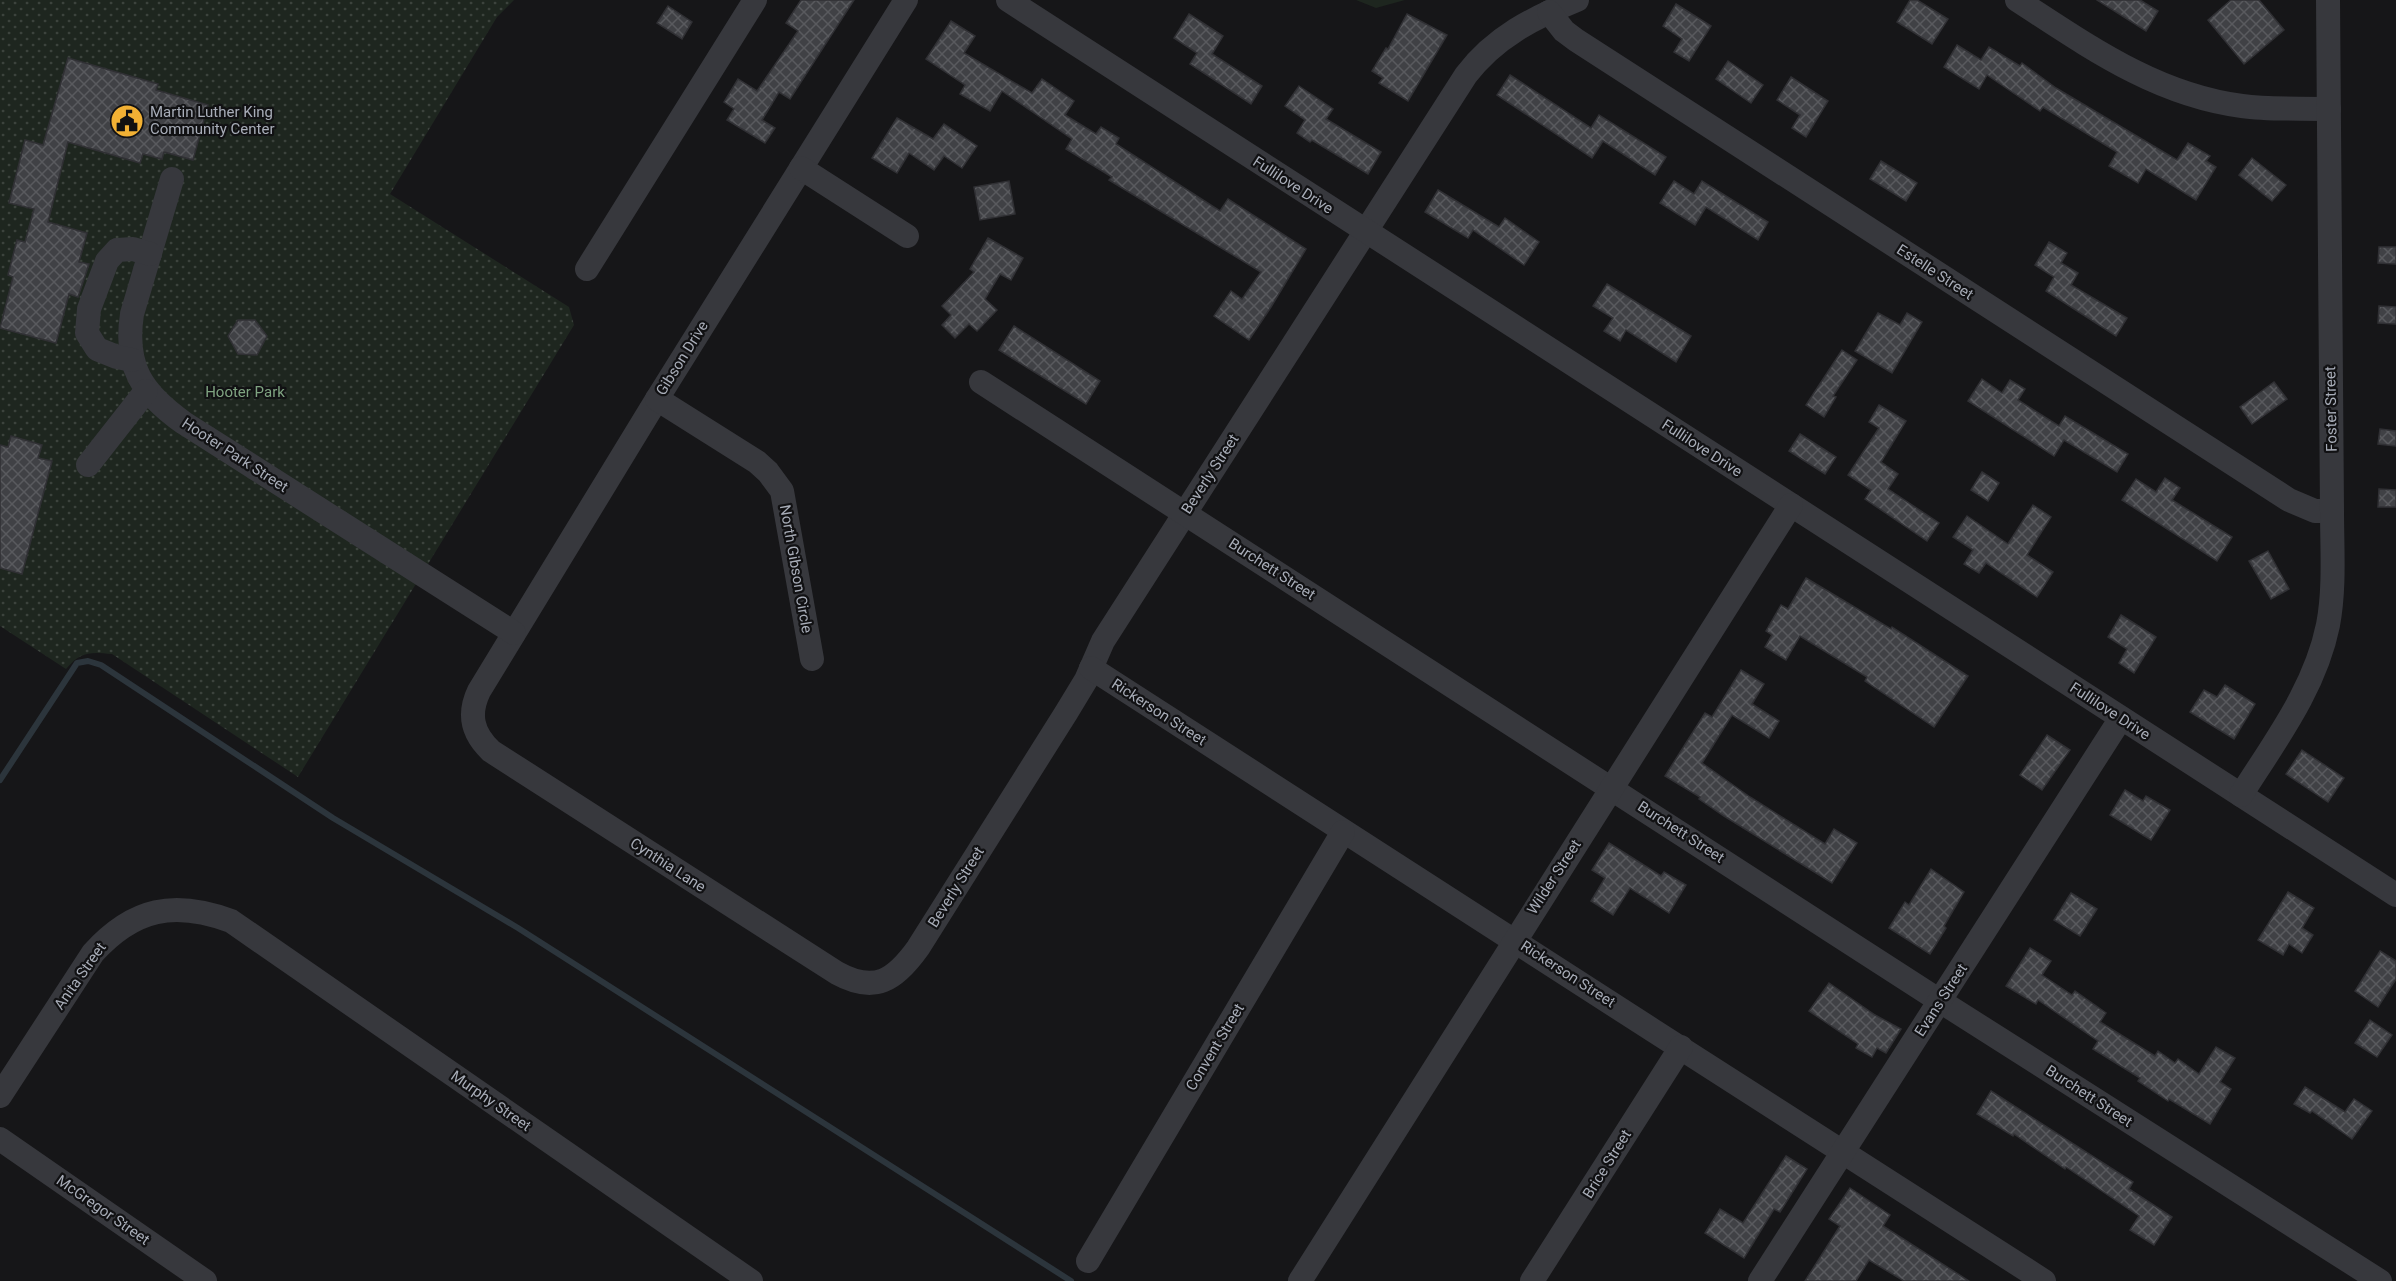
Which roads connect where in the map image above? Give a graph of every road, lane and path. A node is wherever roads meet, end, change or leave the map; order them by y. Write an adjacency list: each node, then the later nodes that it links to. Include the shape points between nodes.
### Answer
1 (755, 0): 14 (street)
2 (906, 0): 9 (street, Gibson Drive)
3 (1008, 0): 11 (street, Fullilove Drive)
4 (1577, 0): 7 (street, Beverly Street)
5 (2017, 0): 8 (street, via 2100,53 2166,87 2244,106)
6 (2328, 0): 8 (street, Foster Street)
7 (1548, 12): 11 (street, Beverly Street, via 1506,35 1477,60); 21 (street, Estelle Street, via 1576,40 2289,500 2315,511)
8 (2329, 109): 21 (street, Foster Street)
9 (801, 168): 12 (street); 18 (street, Gibson Drive)
10 (172, 179): 13 (street, Hooter Park Street)
11 (1366, 232): 20 (street, Fullilove Drive); 22 (street, Beverly Street)
12 (907, 236)
13 (150, 254): 15 (street, Hooter Park Street, via 131,322); 15 (street, via 117,250 107,261 89,309 87,333 97,349)
14 (587, 269)
15 (132, 360): 17 (street, Hooter Park Street)
16 (981, 382): 22 (street, Burchett Street)
17 (146, 391): 19 (street); 23 (street, Hooter Park Street, via 183,423)
18 (657, 399): 23 (street, Gibson Drive); 24 (street, North Gibson Circle, via 757,462 782,491)
19 (88, 465)
20 (1791, 505): 26 (street, Fullilove Drive); 28 (street, Wilder Street)
21 (2332, 511): 29 (street, Foster Street, via 2331,596 2323,645 2297,708)
22 (1185, 513): 25 (street, Beverly Street, via 1103,641); 28 (street, Burchett Street)
23 (514, 633): 27 (street, Gibson Drive, via 478,691)
24 (812, 659)
25 (1091, 668): 30 (street, Rickerson Street); 34 (street, Beverly Street, via 1052,737 913,954 898,972)
26 (2121, 718): 29 (street, Fullilove Drive); 35 (street, Evans Street)
27 (472, 722): 34 (street, Cynthia Lane, via 491,751 818,961 855,982)
28 (1611, 788): 33 (street, Wilder Street); 35 (street, Burchett Street)
29 (2241, 795): 31 (street, Fullilove Drive)
30 (1343, 832): 33 (street, Rickerson Street); 40 (street, Convent Street)
31 (2396, 895)
32 (231, 921): 37 (street, Anita Street, via 194,910 174,909 152,912 119,928 93,953); 43 (street, Murphy Street)
33 (1514, 940): 36 (street, Rickerson Street); 44 (street, Wilder Street)
34 (880, 983)
35 (1940, 1001): 39 (street, Evans Street); 41 (street, Burchett Street)
36 (1681, 1047): 39 (street, Rickerson Street); 45 (street, Brice Street)
37 (0, 1096)
38 (0, 1139): 42 (street, McGregor Street)
39 (1843, 1152): 46 (street, Evans Street); 47 (street, Rickerson Street)
40 (1088, 1261)
41 (2374, 1280)
42 (205, 1281)
43 (751, 1281)
44 (1300, 1281)
45 (1532, 1281)
46 (1760, 1281)
47 (2044, 1281)

